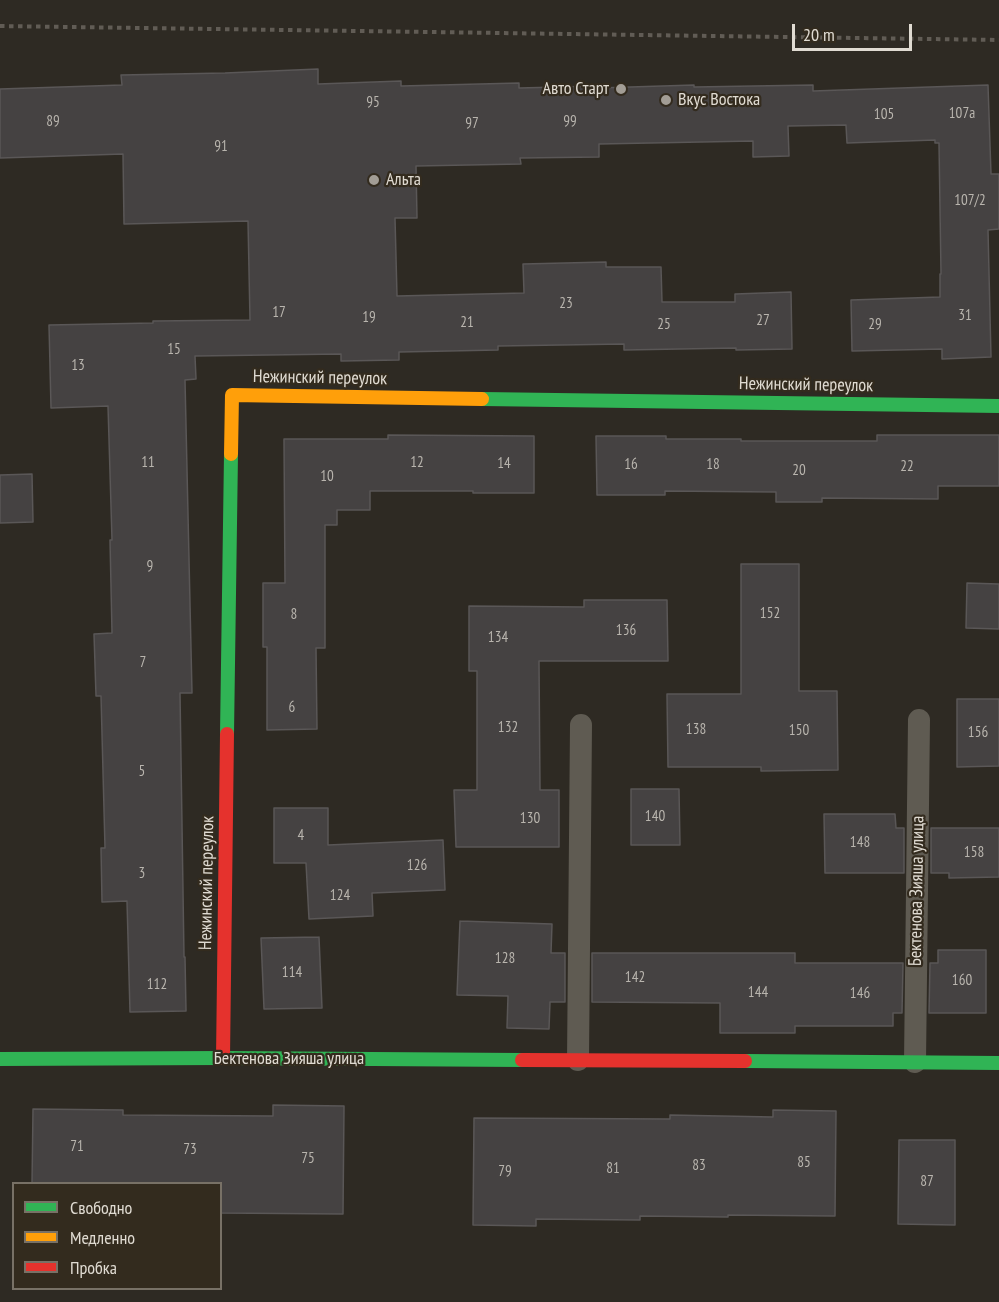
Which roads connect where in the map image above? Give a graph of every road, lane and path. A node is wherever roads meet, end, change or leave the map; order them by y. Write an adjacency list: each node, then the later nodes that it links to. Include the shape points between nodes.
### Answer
1 (0, 26): 2 (path)
2 (999, 40)
3 (999, 406): 6 (street, Нежинский переулок, via 232,395)
4 (919, 720): 9 (lane, Бектенова Зияша улица)
5 (581, 726): 8 (lane)
6 (223, 1058): 7 (street, Бектенова Зияша улица); 8 (street, Бектенова Зияша улица)
7 (0, 1059)
8 (578, 1060): 9 (street, Бектенова Зияша улица)
9 (915, 1062): 10 (street, Бектенова Зияша улица)
10 (999, 1063)

